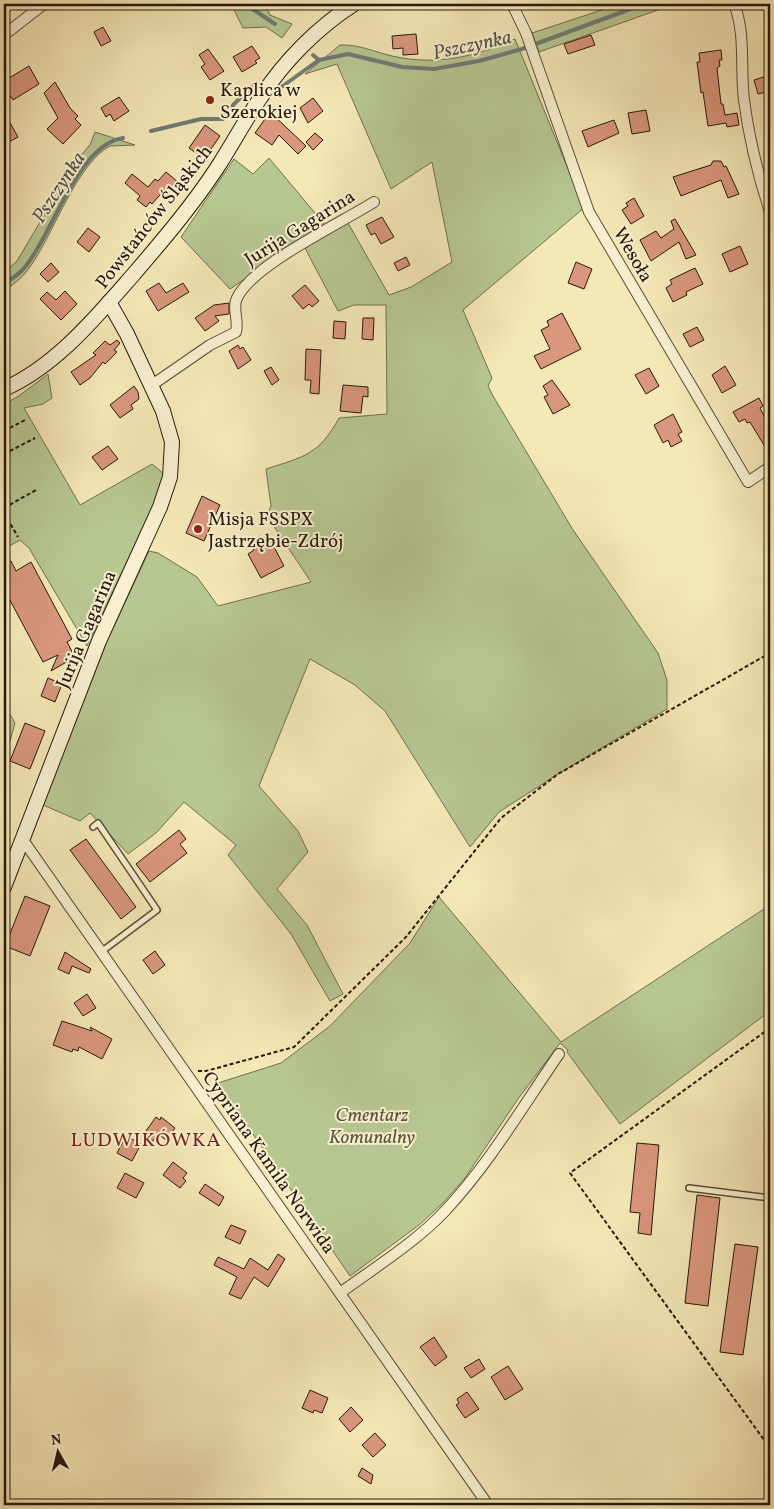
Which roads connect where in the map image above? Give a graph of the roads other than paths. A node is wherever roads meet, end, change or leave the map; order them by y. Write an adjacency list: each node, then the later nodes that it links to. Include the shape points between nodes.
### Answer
1 (44, 4): 5 (street)
2 (354, 4): 8 (street, Powstańców Śląskich, via 305,44 277,75 204,189)
3 (512, 4): 11 (street, Wesoła, via 526,33 589,212 748,482)
4 (734, 4): 7 (street, via 755,166)
5 (4, 35)
6 (374, 202): 9 (street, Jurija Gagarina, via 252,278 235,300 236,332 210,345)
7 (770, 212)
8 (109, 302): 9 (street, Jurija Gagarina); 10 (street, Powstańców Śląskich, via 60,352)
9 (152, 385): 13 (street, Jurija Gagarina, via 172,442 167,490 99,641)
10 (4, 389)
11 (770, 467)
12 (93, 827): 15 (lane, via 98,823 157,910)
13 (23, 840): 14 (street, Jurija Gagarina); 15 (street, Cypriana Kamila Norwida)
14 (4, 888)
15 (101, 952): 19 (street, Cypriana Kamila Norwida)
16 (559, 1054): 19 (street, via 472,1180 444,1212)
17 (689, 1188): 18 (lane)
18 (770, 1198)
19 (340, 1293): 20 (street, Cypriana Kamila Norwida)
20 (488, 1505)

